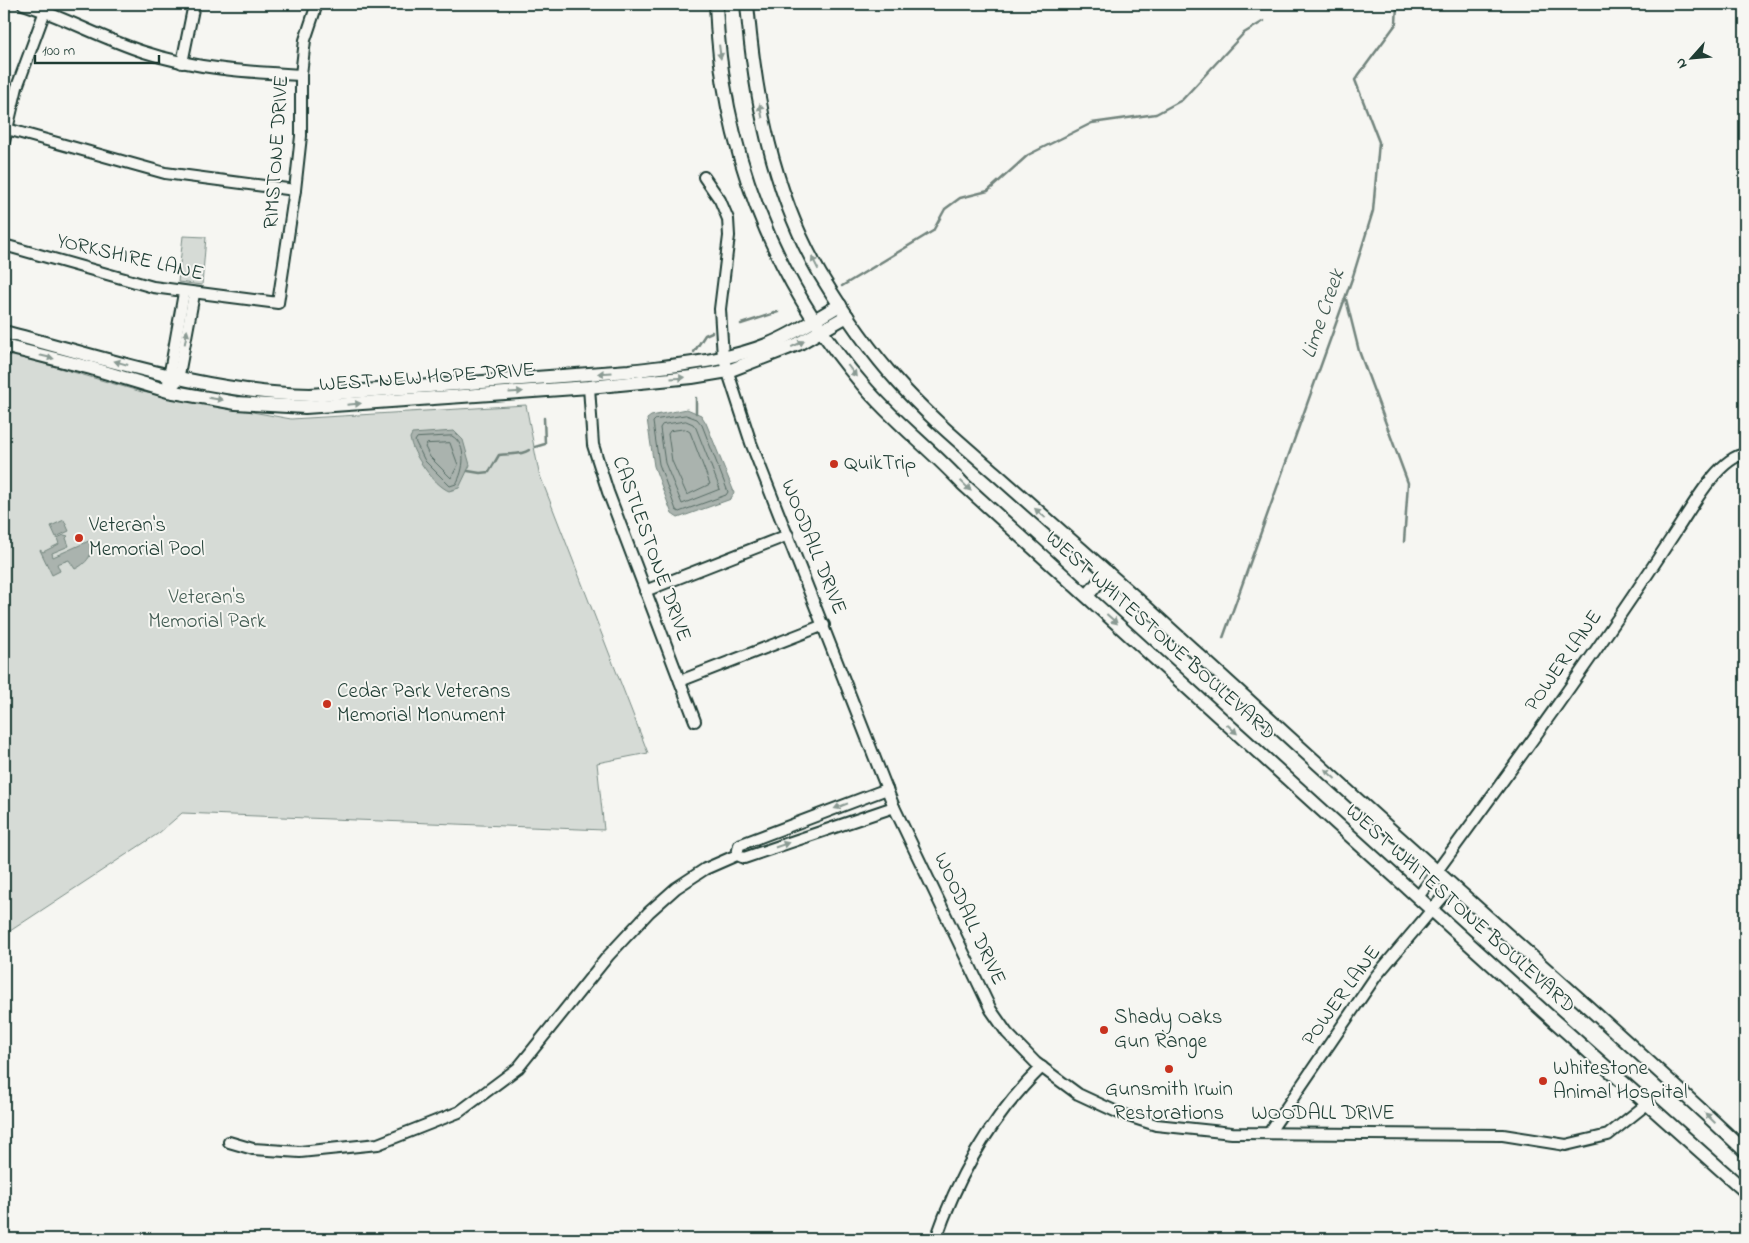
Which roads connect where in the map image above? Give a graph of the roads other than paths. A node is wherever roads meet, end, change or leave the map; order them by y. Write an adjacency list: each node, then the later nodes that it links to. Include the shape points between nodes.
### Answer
1 (23, 4): 6 (street)
2 (194, 4): 7 (street)
3 (317, 4): 8 (street, RIMSTONE DRIVE, via 305,40)
4 (716, 4): 17 (main road, WEST WHITESTONE BOULEVARD, one-way to 17, via 725,96 744,172 780,262)
5 (747, 4): 16 (main road, WEST WHITESTONE BOULEVARD, one-way to 5, via 819,272 781,186 754,74)
6 (45, 11): 7 (street, via 142,52); 9 (street, via 30,47)
7 (182, 63): 8 (street)
8 (301, 75): 12 (street, RIMSTONE DRIVE, via 301,136)
9 (7, 129): 10 (street); 12 (street, via 165,173)
10 (4, 142)
11 (704, 176): 21 (street, WOODALL DRIVE, via 728,219 729,236 720,309)
12 (296, 190): 15 (street, RIMSTONE DRIVE)
13 (4, 245): 14 (street, YORKSHIRE LANE, via 125,280)
14 (189, 293): 15 (street, YORKSHIRE LANE); 23 (street)
15 (278, 304)
16 (843, 310): 17 (main road, WEST NEW HOPE DRIVE); 19 (main road, WEST NEW HOPE DRIVE); 28 (main road, WEST WHITESTONE BOULEVARD, one-way to 16, via 936,421 899,383)
17 (814, 320): 19 (main road, WEST WHITESTONE BOULEVARD); 21 (main road, WEST NEW HOPE DRIVE, via 770,344)
18 (4, 332): 23 (main road, WEST NEW HOPE DRIVE, one-way to 18)
19 (822, 332): 22 (main road, WEST NEW HOPE DRIVE, one-way to 19, via 774,355); 30 (main road, WEST WHITESTONE BOULEVARD, one-way to 30, via 863,385 909,434)
20 (4, 346): 25 (main road, WEST NEW HOPE DRIVE, one-way to 25)
21 (723, 357): 22 (street, WOODALL DRIVE); 23 (main road, WEST NEW HOPE DRIVE, one-way to 23, via 629,371 310,395 268,394)
22 (728, 371): 24 (main road, WEST NEW HOPE DRIVE, one-way to 22); 27 (street, WOODALL DRIVE, via 751,443)
23 (173, 378): 25 (street)
24 (589, 387): 25 (main road, WEST NEW HOPE DRIVE, one-way to 24, via 236,403 305,407); 29 (street, CASTLESTONE DRIVE, via 593,445)
25 (168, 391)
26 (1745, 454): 37 (street, POWER LANE, via 1725,464 1706,486 1633,597)
27 (788, 535): 29 (street); 31 (street, WOODALL DRIVE)
28 (1107, 572): 30 (main road); 37 (main road, WEST WHITESTONE BOULEVARD, one-way to 28)
29 (645, 591): 32 (street, CASTLESTONE DRIVE)
30 (1086, 596): 39 (main road, WEST WHITESTONE BOULEVARD, one-way to 39)
31 (824, 625): 32 (street); 34 (street, WOODALL DRIVE)
32 (680, 681): 33 (street, CASTLESTONE DRIVE)
33 (695, 720)
34 (887, 788): 35 (street, WOODALL DRIVE); 36 (street, one-way to 36, via 739,845)
35 (894, 807): 36 (street, one-way to 35, via 744,858); 41 (street, WOODALL DRIVE, via 991,1010 1007,1033)
36 (737, 855): 44 (street, via 705,869 676,888 649,912 608,956 518,1068 459,1112 378,1144 300,1152 254,1149)
37 (1437, 872): 38 (main road, WEST WHITESTONE BOULEVARD); 39 (street, POWER LANE)
38 (1452, 886): 40 (street, POWER LANE); 45 (main road, WEST WHITESTONE BOULEVARD, one-way to 38, via 1673,1082)
39 (1418, 897): 40 (main road, WEST WHITESTONE BOULEVARD)
40 (1431, 909): 42 (main road, WEST WHITESTONE BOULEVARD); 43 (street, POWER LANE, via 1376,976)
41 (1042, 1067): 43 (street, WOODALL DRIVE, via 1078,1094 1119,1113 1156,1125); 47 (street, via 1002,1111 957,1185)
42 (1647, 1104): 43 (street, WOODALL DRIVE, via 1608,1135 1566,1145 1503,1135); 46 (main road, WEST WHITESTONE BOULEVARD)
43 (1268, 1133)
44 (229, 1142)
45 (1745, 1151)
46 (1745, 1192)
47 (936, 1239)

